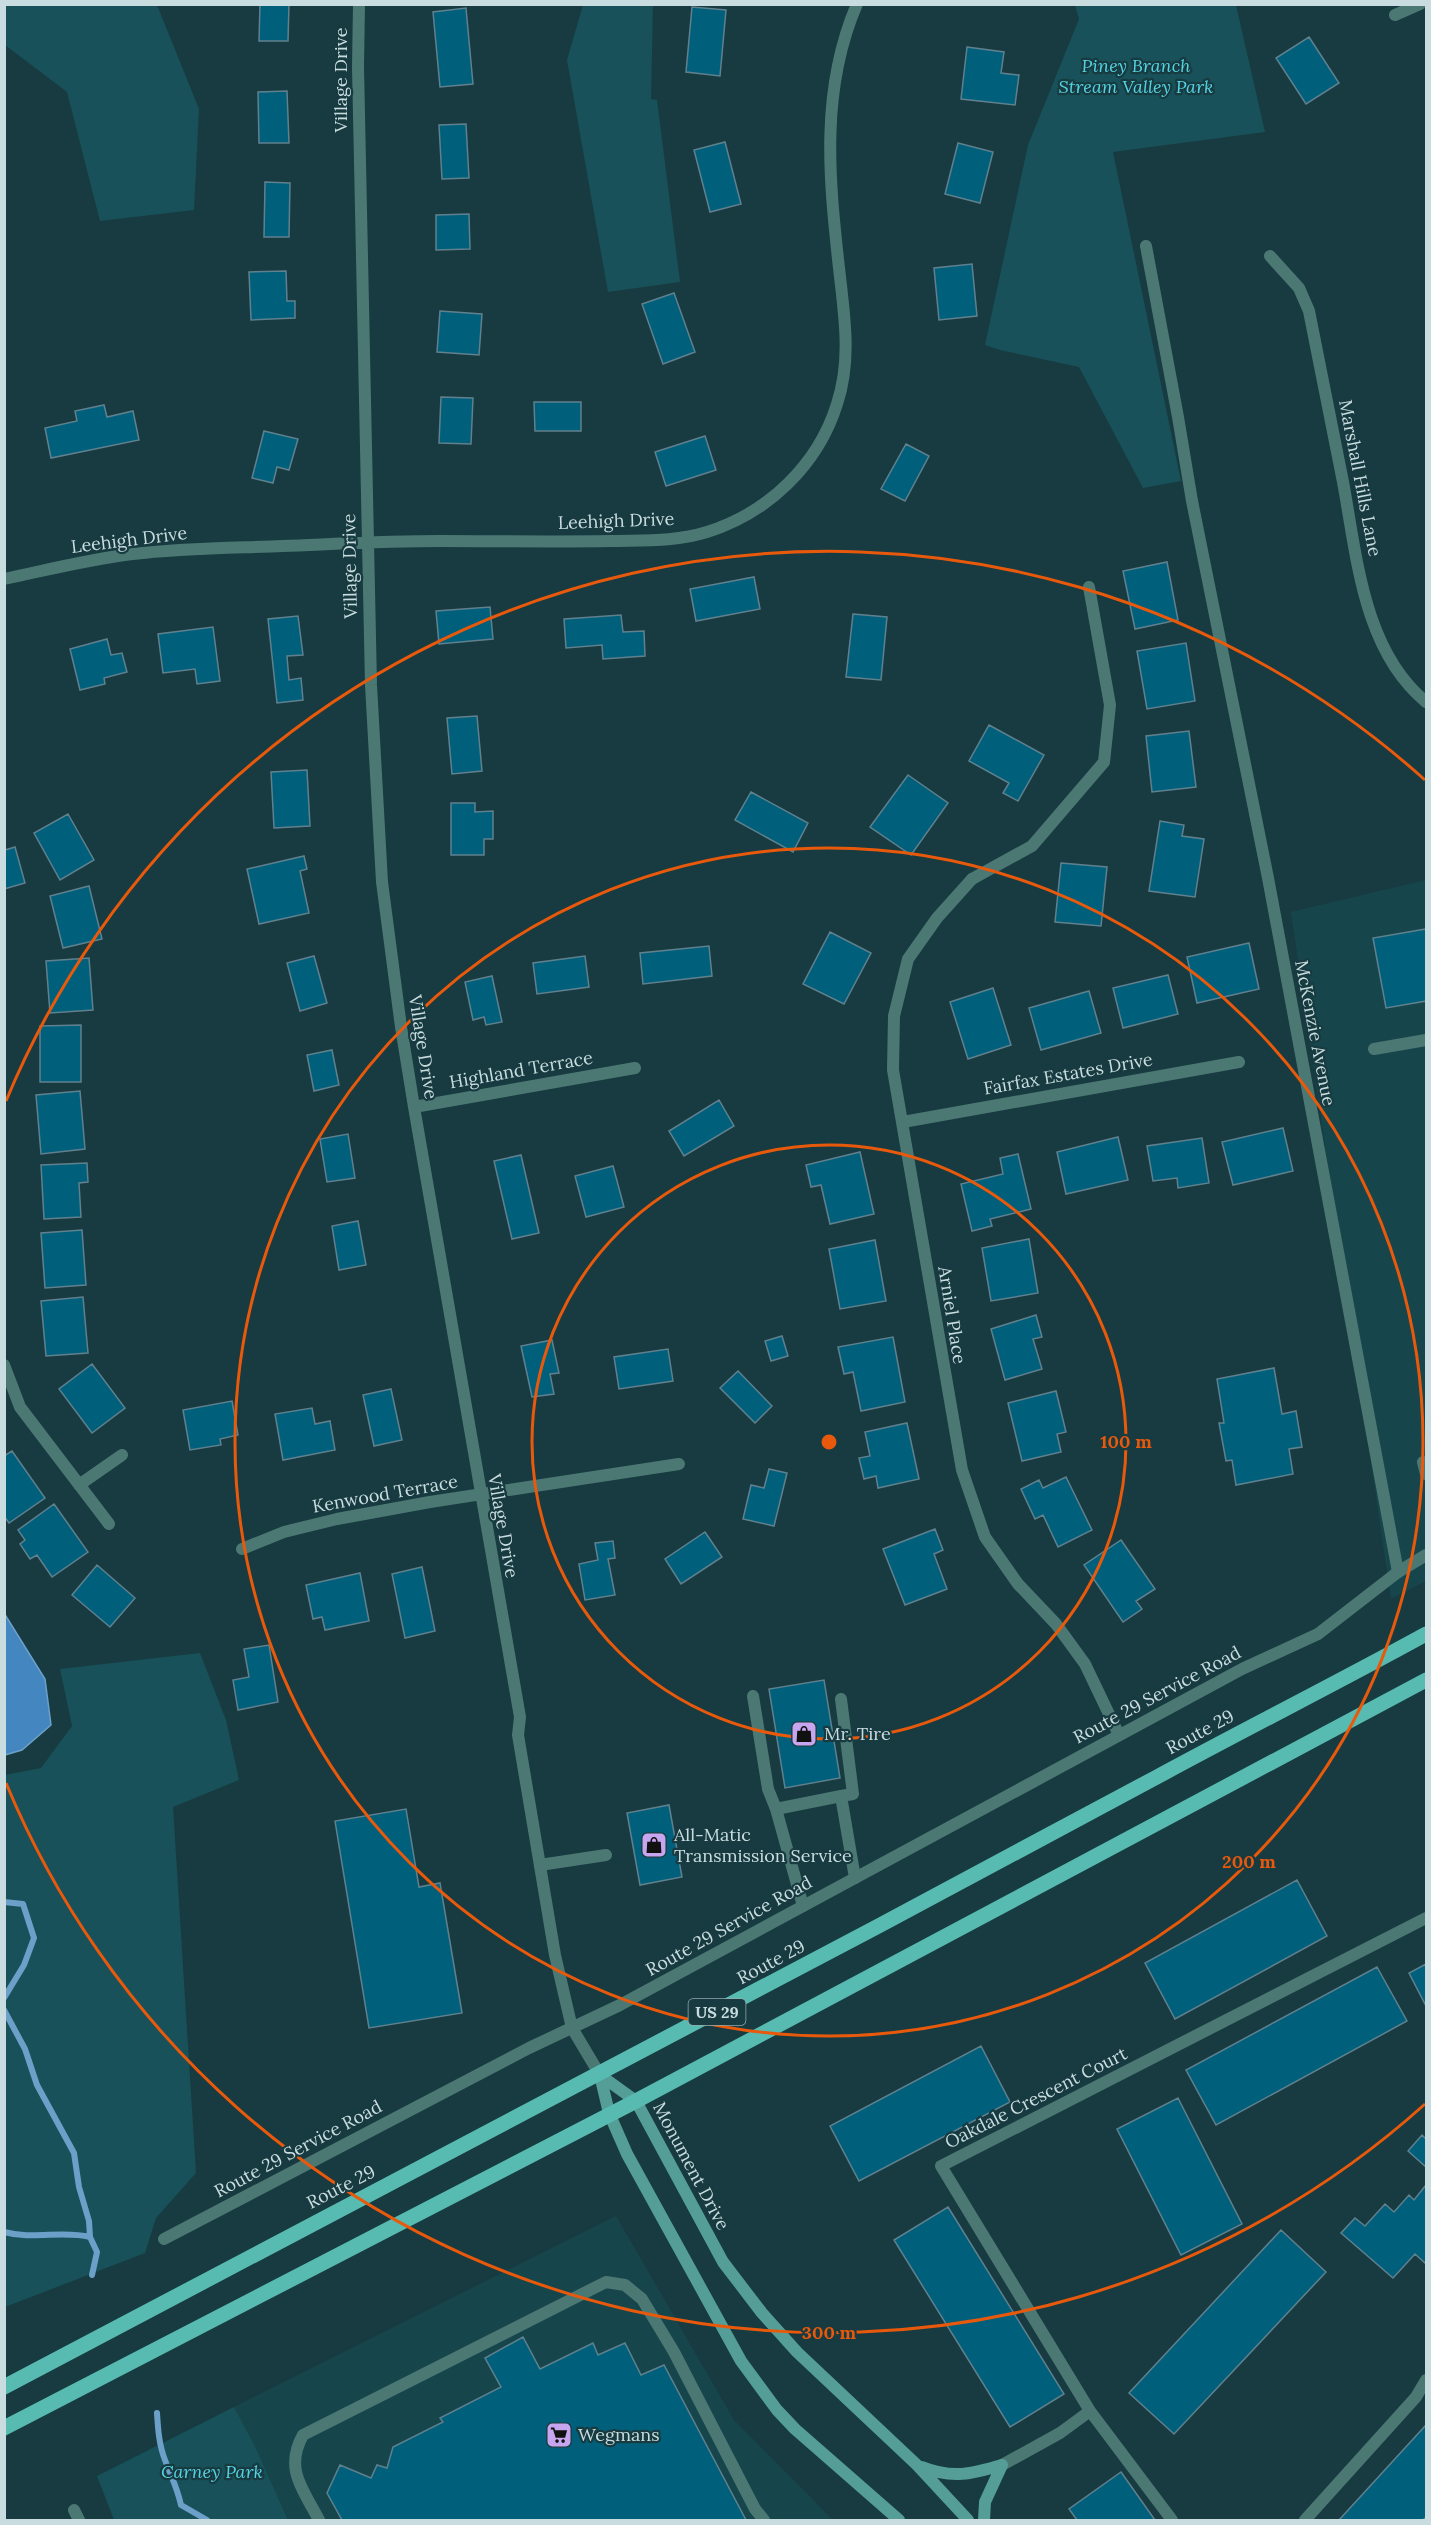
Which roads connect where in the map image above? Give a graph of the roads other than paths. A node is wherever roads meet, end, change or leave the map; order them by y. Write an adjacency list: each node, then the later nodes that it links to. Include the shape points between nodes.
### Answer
1 (359, 4): 7 (street, Village Drive)
2 (857, 4): 7 (street, Leehigh Drive, via 834,76 828,141 846,362 837,406 825,437 790,481 761,506 730,523 669,540)
3 (1420, 4): 4 (street)
4 (1395, 15)
5 (1146, 246): 25 (street, McKenzie Avenue)
6 (1270, 256): 10 (street, Marshall Hills Lane, via 1299,288 1309,311 1367,604 1391,661)
7 (368, 542): 8 (street, Leehigh Drive, via 132,554); 15 (street, Village Drive, via 382,882)
8 (4, 579)
9 (1089, 587): 16 (street, Arniel Place, via 1110,705 1104,762 1032,846 972,879 908,959 894,1016 893,1070)
10 (1426, 702)
11 (1426, 1040): 12 (street)
12 (1374, 1049)
13 (1239, 1062): 16 (street, Fairfax Estates Drive)
14 (635, 1068): 15 (street, Highland Terrace)
15 (414, 1107): 21 (street, Village Drive)
16 (903, 1122): 30 (street, Arniel Place, via 962,1470 981,1526 1018,1584 1056,1624 1085,1664)
17 (4, 1365): 20 (street, via 20,1407)
18 (122, 1455): 20 (street)
19 (680, 1464): 21 (street, Kenwood Terrace)
20 (79, 1485): 22 (street)
21 (479, 1495): 23 (street, Kenwood Terrace, via 337,1519 284,1532); 34 (street, Village Drive, via 520,1717 518,1736)
22 (109, 1524)
23 (242, 1549)
24 (1426, 1555): 25 (street, Route 29 Service Road)
25 (1398, 1572): 30 (street, Route 29 Service Road, via 1318,1634 1242,1669)
26 (1426, 1634): 39 (main road, Route 29 / US 29)
27 (1426, 1680): 40 (main road, US 29)
28 (753, 1696): 32 (street, via 768,1790)
29 (841, 1699): 31 (street, via 853,1794)
30 (1119, 1735): 35 (street, Route 29 Service Road)
31 (841, 1796): 32 (street); 35 (street)
32 (776, 1809): 36 (street)
33 (606, 1855): 34 (street)
34 (540, 1865): 38 (street, Village Drive)
35 (855, 1878): 36 (street, Route 29 Service Road)
36 (803, 1906): 38 (street, Route 29 Service Road)
37 (1426, 1918): 45 (street, Oakdale Crescent Court, via 941,2166)
38 (572, 2028): 39 (street, Village Drive); 42 (street, Route 29 Service Road)
39 (600, 2075): 40 (main road, Monument Drive); 41 (main road); 44 (main road, Route 29 / US 29)
40 (636, 2101): 41 (main road, US 29); 47 (main road, Monument Drive, via 723,2262 762,2313 797,2352)
41 (609, 2113): 46 (main road, US 29); 51 (main road, via 627,2154 741,2361 795,2429)
42 (164, 2239)
43 (1426, 2380): 55 (street, via 1416,2397)
44 (4, 2386)
45 (1090, 2411): 48 (street); 54 (street, Oakdale Crescent Court)
46 (4, 2428)
47 (917, 2465): 48 (main road, via 953,2475); 52 (main road, Monument Drive)
48 (1002, 2466): 53 (main road, via 985,2502)
49 (320, 2520): 50 (street, via 294,2470 295,2450 303,2435 606,2282 625,2285 642,2299 674,2352 755,2510)
50 (764, 2520)
51 (899, 2520)
52 (968, 2520)
53 (984, 2520)
54 (1172, 2520)
55 (1305, 2520)

